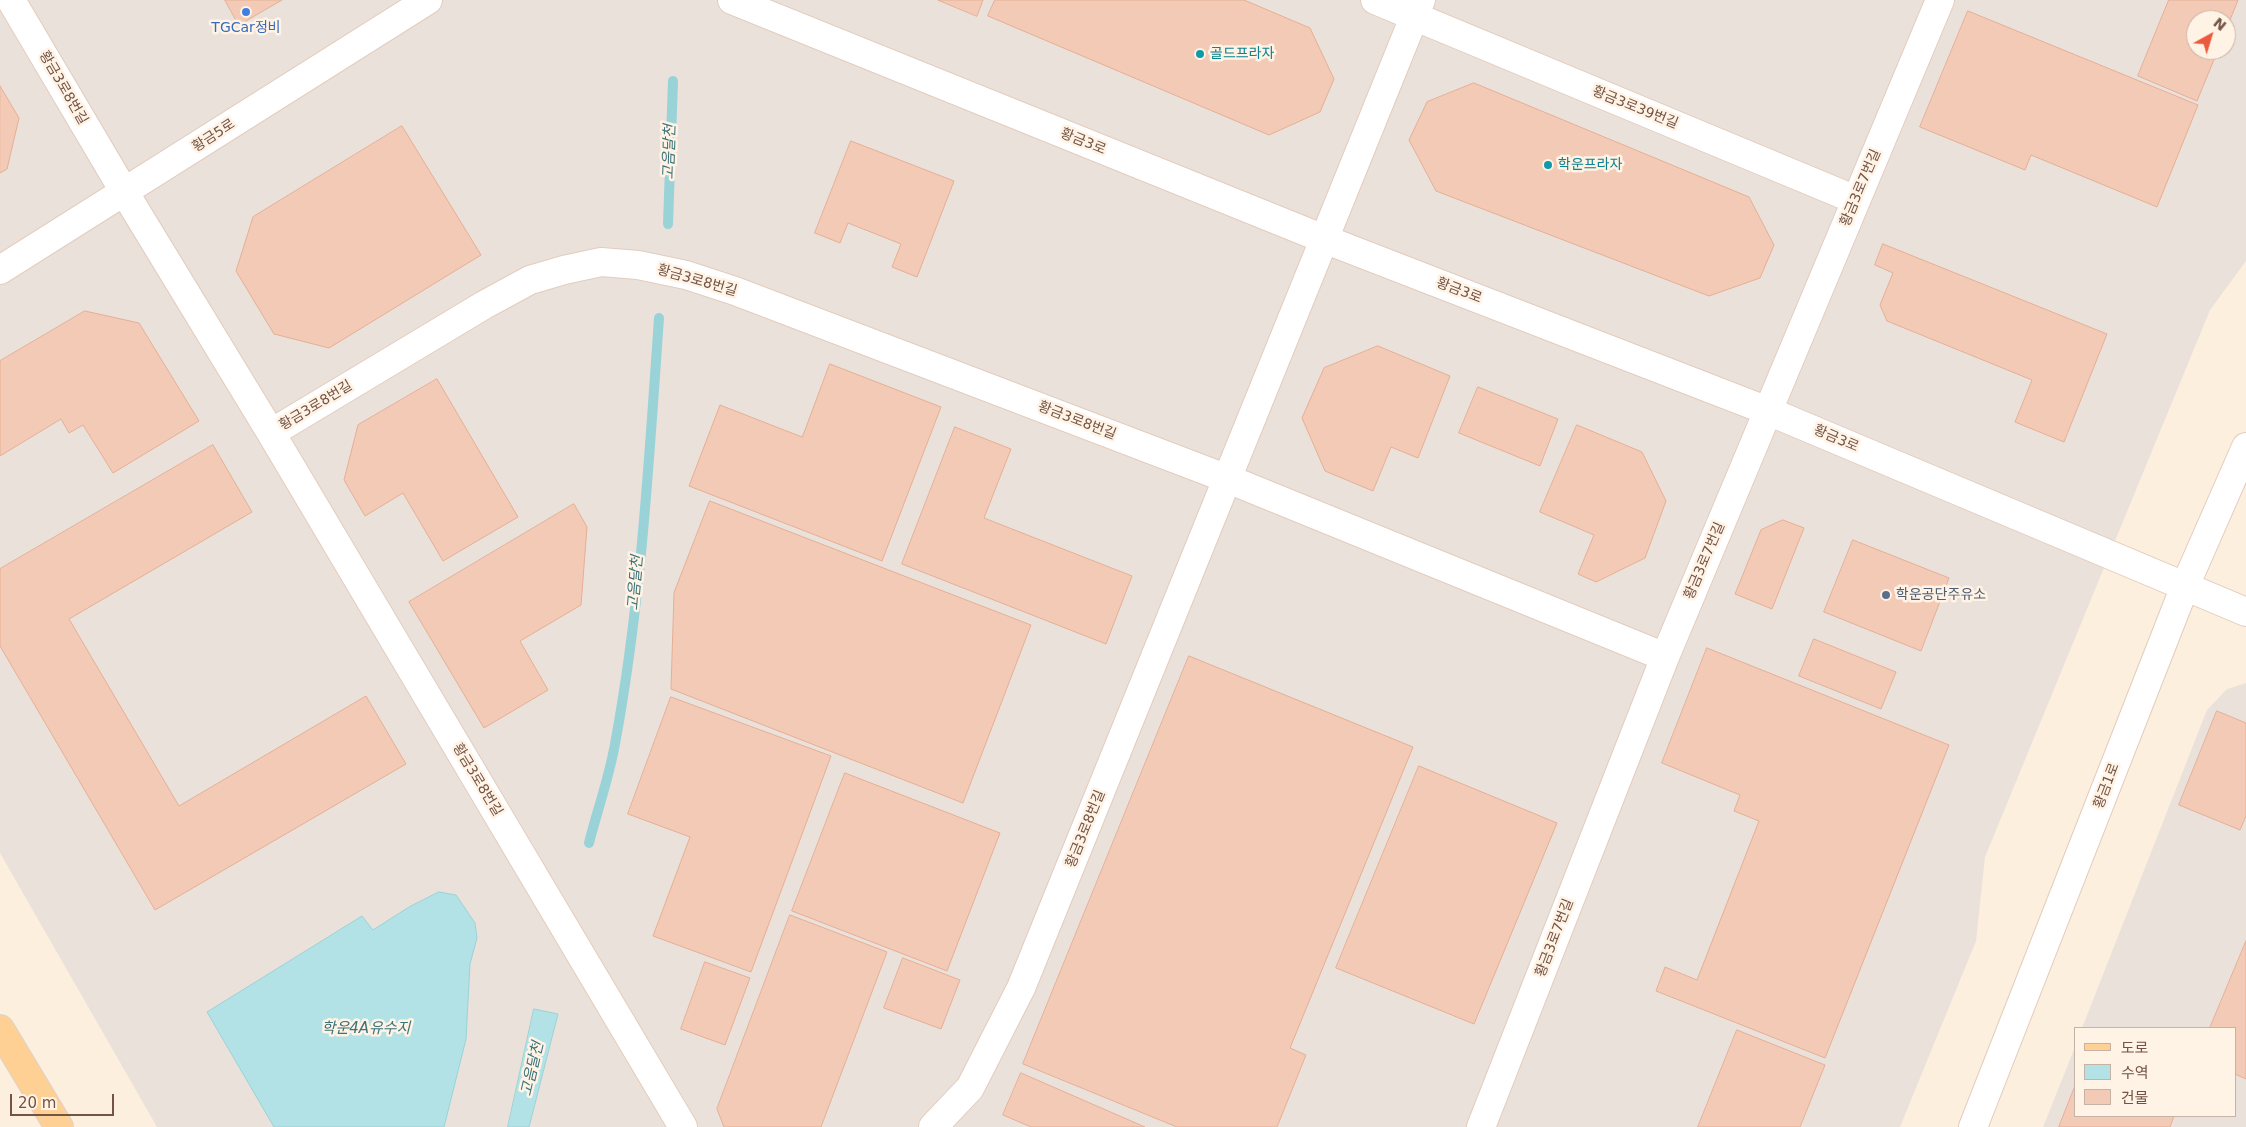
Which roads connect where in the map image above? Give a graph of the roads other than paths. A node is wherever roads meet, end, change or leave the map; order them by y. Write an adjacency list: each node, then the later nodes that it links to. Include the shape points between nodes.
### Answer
1 (11, 0): 7 (street, 황금3로8번길)
2 (428, 0): 7 (street, 황금5로)
3 (732, 0): 9 (street, 황금3로)
4 (1375, 0): 6 (street, 황금3로39번길)
5 (1940, 0): 8 (street, 황금3로7번길)
6 (1417, 8): 8 (street, 황금3로39번길); 9 (street)
7 (125, 193): 10 (street, 황금5로); 12 (street, 황금3로8번길)
8 (1856, 200): 11 (street, 황금3로7번길)
9 (1324, 239): 11 (street, 황금3로); 14 (street)
10 (0, 270)
11 (1768, 411): 15 (street, 황금3로); 17 (street, 황금3로7번길)
12 (271, 433): 14 (street, 황금3로8번길, via 530,280 601,262 638,265 686,275 735,291); 20 (street, 황금3로8번길)
13 (2246, 448): 15 (street, 황금1로)
14 (1228, 479): 17 (street); 21 (street, 황금3로8번길, via 1021,988 970,1088)
15 (2185, 586): 16 (street, 황금3로); 23 (street, 황금1로)
16 (2246, 612)
17 (1665, 657): 22 (street, 황금3로7번길)
18 (0, 1029): 19 (main road)
19 (59, 1127)
20 (683, 1127)
21 (933, 1127)
22 (1481, 1127)
23 (1973, 1127)

